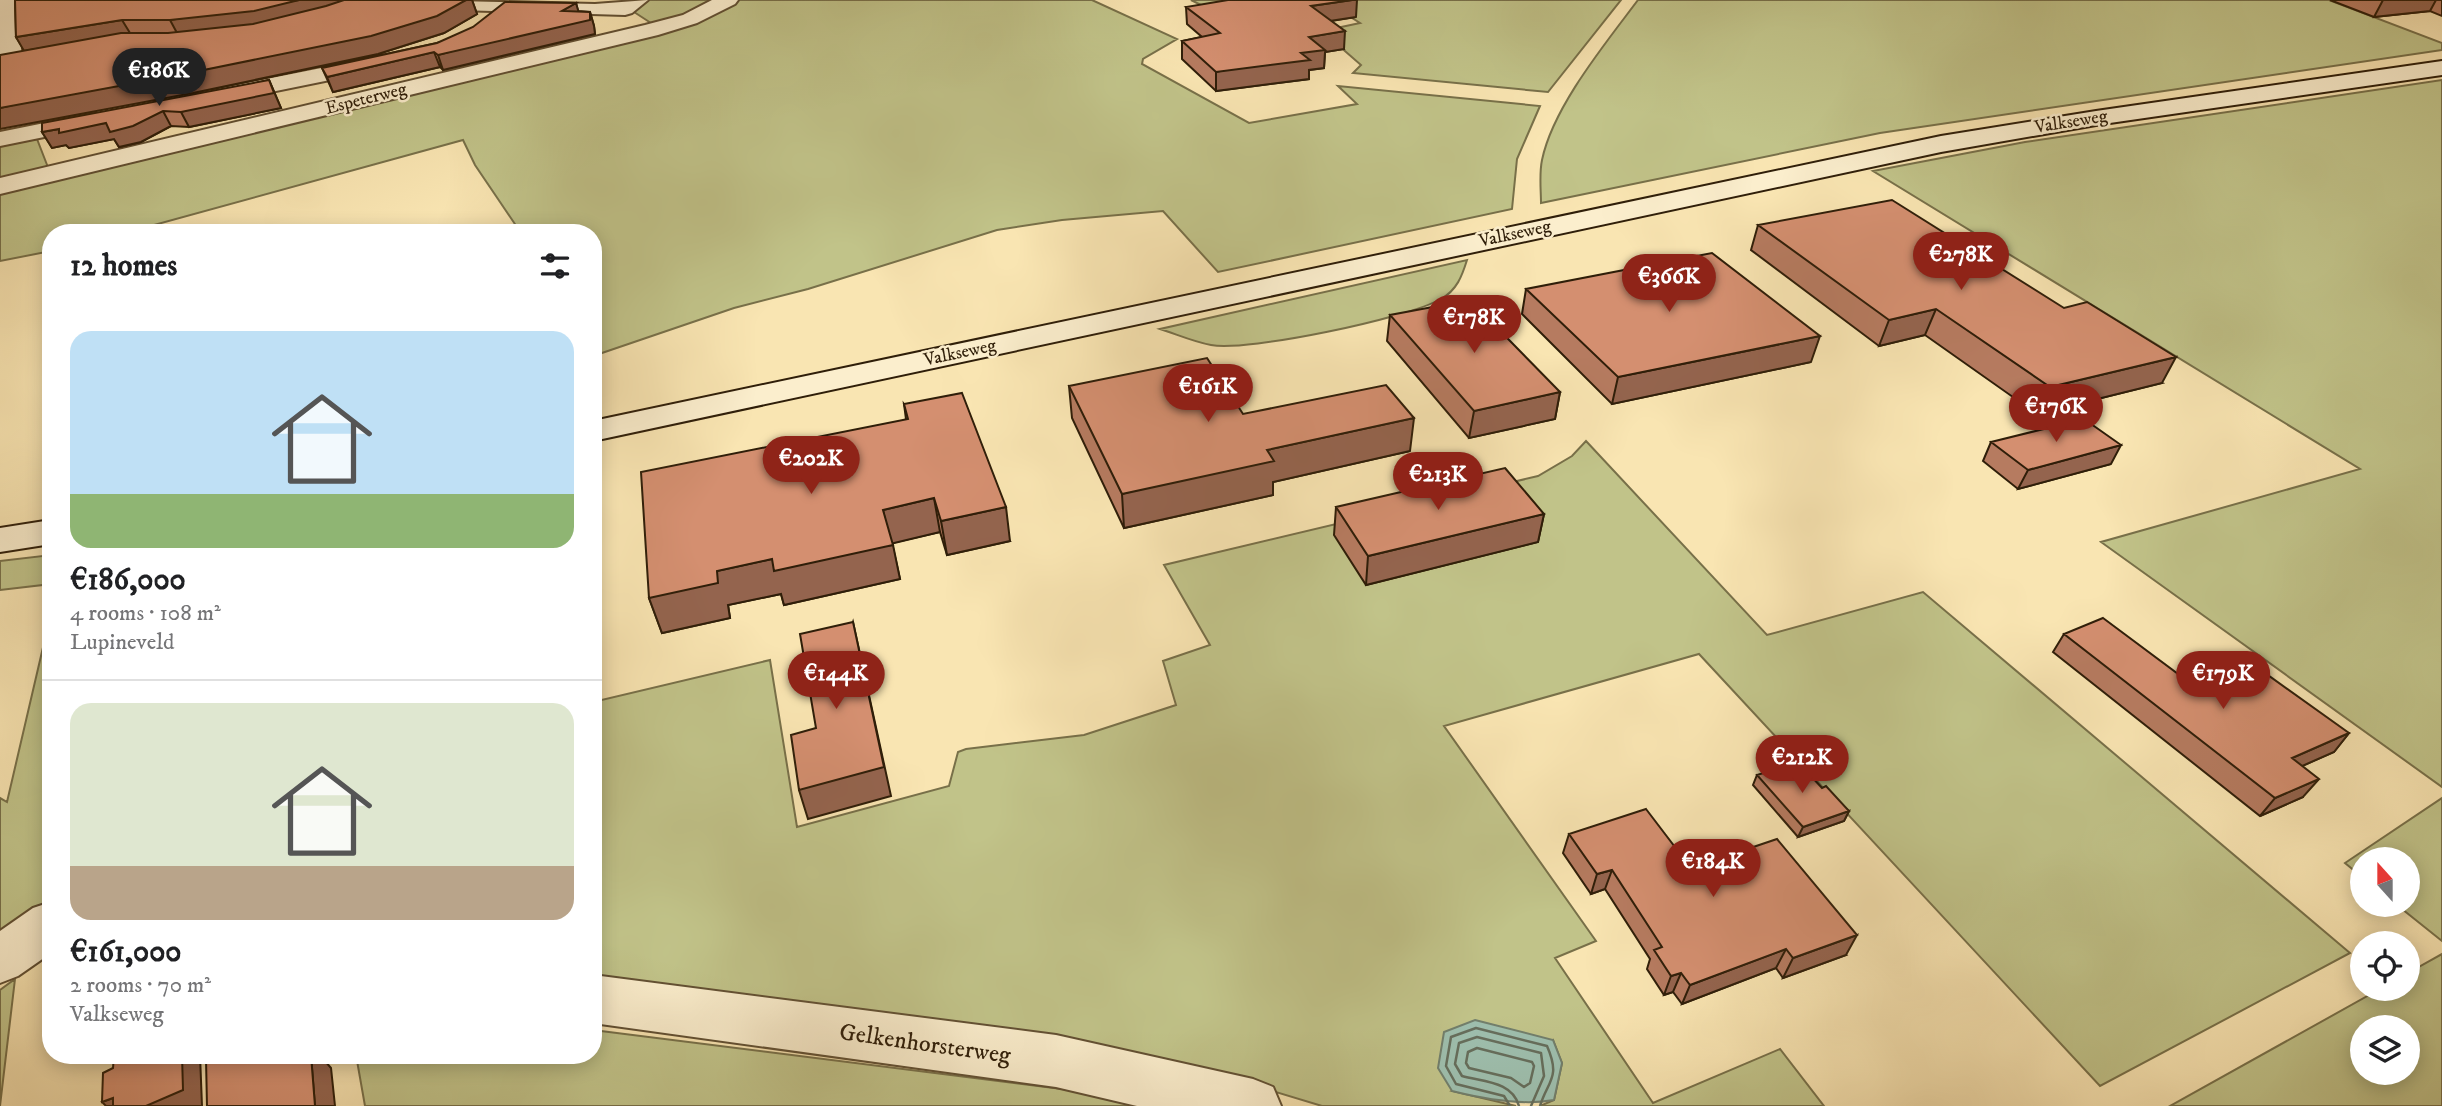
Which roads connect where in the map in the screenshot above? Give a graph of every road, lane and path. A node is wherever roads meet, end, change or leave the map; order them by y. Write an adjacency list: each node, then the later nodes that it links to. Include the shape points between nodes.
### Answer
1 (638, 0): 6 (street, via 625,9)
2 (728, 0): 17 (street, Espeterweg, via 690,19 650,30)
3 (33, 2): 5 (street)
4 (397, 2): 6 (street)
5 (5, 5): 11 (street)
6 (505, 6): 7 (street)
7 (478, 27)
8 (37, 58): 11 (street)
9 (272, 59): 13 (street)
10 (400, 59): 13 (street)
11 (5, 64)
12 (2442, 68): 18 (street, Valkseweg, via 1928,146)
13 (282, 84): 14 (street)
14 (203, 99)
15 (111, 117): 16 (street)
16 (0, 139)
17 (0, 186)
18 (602, 429)
19 (42, 533): 20 (street)
20 (0, 540)
21 (42, 930): 22 (street)
22 (0, 960)
23 (602, 1000): 24 (street, Gelkenhorsterweg, via 1056,1061)
24 (1253, 1106)

